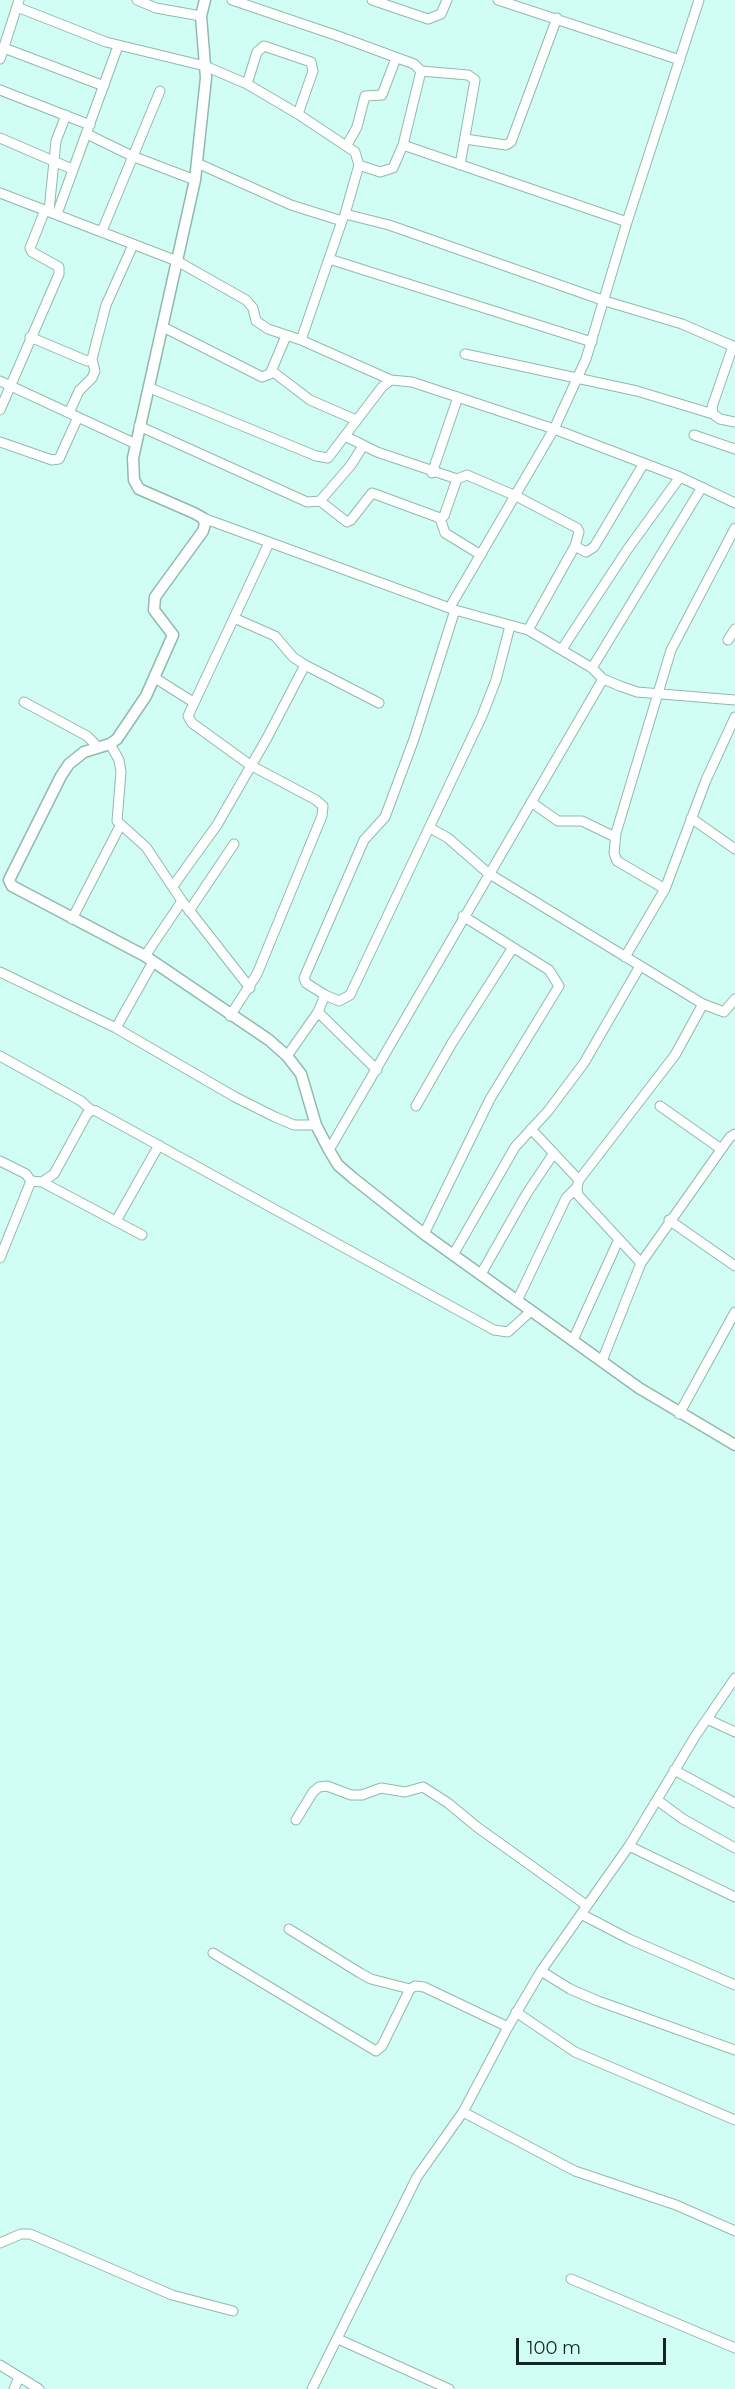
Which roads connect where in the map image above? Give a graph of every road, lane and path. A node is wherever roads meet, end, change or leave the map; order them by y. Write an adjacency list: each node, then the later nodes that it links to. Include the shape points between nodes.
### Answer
1 (137, 0): 9 (street, via 156,8)
2 (205, 0): 9 (street)
3 (232, 0): 13 (street)
4 (372, 0): 5 (street, via 428,20 441,14)
5 (447, 0)
6 (498, 0): 10 (street)
7 (699, 0): 15 (street)
8 (18, 3): 11 (street); 12 (street)
9 (201, 16): 16 (street)
10 (557, 18): 15 (street); 26 (street, via 511,142 506,145)
11 (4, 42): 14 (street); 19 (street)
12 (118, 46): 16 (street); 19 (street)
13 (396, 58): 17 (street); 27 (street, via 382,95 365,96 357,127)
14 (0, 59)
15 (680, 60): 39 (street)
16 (205, 66): 18 (street); 31 (street)
17 (422, 71): 26 (street, via 474,77); 28 (street)
18 (247, 84): 22 (street); 22 (street, via 257,52 264,46 311,62 313,71)
19 (104, 86): 24 (street)
20 (0, 90): 23 (street)
21 (160, 91): 29 (street)
22 (298, 114): 27 (street)
23 (66, 115): 24 (street); 30 (street)
24 (88, 129): 29 (street); 34 (street)
25 (0, 138): 30 (street)
26 (465, 139): 33 (street)
27 (347, 145): 32 (street, via 356,152)
28 (403, 145): 32 (street, via 388,171); 33 (street)
29 (132, 156): 35 (street); 40 (street)
30 (53, 161): 34 (street); 37 (street)
31 (197, 163): 35 (street); 38 (street, via 291,205)
32 (359, 165): 38 (street)
33 (460, 165): 39 (street)
34 (72, 170): 37 (street)
35 (195, 180): 43 (street)
36 (0, 193): 37 (street)
37 (50, 211): 40 (street); 47 (street, via 30,248 60,270)
38 (343, 217): 42 (street); 44 (street, via 388,225)
39 (627, 222): 44 (street)
40 (102, 231): 41 (street)
41 (133, 245): 43 (street); 52 (street, via 106,305)
42 (329, 259): 48 (street); 49 (street)
43 (177, 261): 45 (street); 46 (street, via 246,300 260,324)
44 (605, 301): 49 (street); 50 (street, via 682,324)
45 (163, 327): 53 (street, via 262,377); 58 (street)
46 (286, 336): 48 (street); 53 (street)
47 (30, 338): 52 (street, via 87,361); 57 (street)
48 (302, 340): 55 (street)
49 (592, 342): 54 (street)
50 (734, 347): 61 (street, via 712,407)
51 (465, 354): 54 (street)
52 (92, 359): 62 (street, via 95,370 79,391)
53 (272, 371): 63 (street, via 310,400)
54 (578, 378): 61 (street); 66 (street)
55 (391, 380): 59 (street, via 412,382); 63 (street)
56 (0, 381): 57 (street)
57 (10, 386): 60 (street); 62 (street)
58 (150, 388): 65 (street); 68 (street, via 316,456 328,458)
59 (459, 397): 66 (street); 74 (street)
60 (0, 410)
61 (713, 414): 64 (street)
62 (74, 415): 69 (street, via 59,459); 70 (street)
63 (356, 420): 68 (street)
64 (735, 422)
65 (139, 426): 70 (street); 79 (street, via 282,492 308,502)
66 (554, 429): 73 (street); 78 (street)
67 (694, 435): 72 (street)
68 (345, 436): 71 (street)
69 (0, 442)
70 (136, 444): 81 (street, via 134,480 139,489)
71 (363, 446): 74 (street); 79 (street)
72 (735, 449)
73 (644, 463): 75 (street); 85 (street, via 594,547 586,552)
74 (432, 473): 76 (street)
75 (680, 477): 77 (street); 93 (street)
76 (457, 479): 78 (street, via 467,475); 82 (street)
77 (702, 487): 80 (street); 95 (street)
78 (516, 496): 85 (street, via 577,528); 86 (street)
79 (320, 501): 82 (street, via 347,522 372,494)
80 (735, 502)
81 (203, 518): 84 (street); 96 (street, via 203,531 154,597 154,610 172,635)
82 (440, 518): 86 (street, via 445,533)
83 (735, 528): 98 (street, via 671,650)
84 (269, 543): 87 (street); 88 (street)
85 (575, 546): 91 (street)
86 (481, 555): 87 (street)
87 (453, 608): 89 (street); 130 (street, via 414,739 385,817 364,840 304,978)
88 (234, 618): 94 (street, via 275,636); 101 (street)
89 (510, 626): 91 (street); 110 (street, via 482,716)
90 (735, 629): 92 (street)
91 (528, 630): 93 (street)
92 (728, 640)
93 (562, 649): 95 (street)
94 (305, 665): 102 (street); 106 (street)
95 (592, 668): 97 (street)
96 (155, 678): 101 (street); 104 (street, via 130,722)
97 (603, 679): 98 (street, via 637,692); 107 (street)
98 (657, 694): 99 (street); 112 (street)
99 (735, 700)
100 (24, 702): 105 (street)
101 (193, 702): 106 (street, via 188,716 192,723)
102 (379, 703)
103 (735, 717): 108 (street)
104 (110, 744): 105 (street); 109 (street, via 121,772 116,815)
105 (98, 746): 117 (street, via 69,764 61,776 12,872)
106 (250, 765): 118 (street, via 206,843); 129 (street, via 323,806)
107 (531, 802): 112 (street, via 558,821 582,821); 115 (street)
108 (691, 818): 114 (street); 119 (street)
109 (120, 826): 118 (street, via 146,847); 123 (street)
110 (430, 828): 115 (street, via 448,838); 130 (street, via 350,995 339,1001)
111 (735, 836): 114 (street)
112 (615, 837): 119 (street, via 617,861)
113 (234, 844): 121 (street)
114 (732, 847)
115 (488, 873): 122 (street); 125 (street)
116 (0, 883): 117 (street)
117 (12, 886): 123 (street)
118 (174, 886): 120 (street)
119 (665, 889): 125 (street)
120 (182, 901): 121 (street); 126 (street)
121 (189, 910): 129 (street)
122 (463, 916): 124 (street); 138 (street)
123 (72, 919): 126 (street)
124 (512, 949): 139 (street); 156 (street, via 549,970 558,986 490,1099)
125 (625, 957): 127 (street)
126 (149, 959): 134 (street); 135 (street)
127 (640, 966): 132 (street); 143 (street, via 584,1063)
128 (0, 972): 135 (street)
129 (250, 988): 134 (street)
130 (325, 995): 133 (street)
131 (735, 999): 132 (street, via 724,1012)
132 (703, 1004): 152 (street, via 675,1056)
133 (318, 1012): 137 (street); 138 (street)
134 (230, 1016): 137 (street)
135 (116, 1028): 142 (street, via 275,1117 294,1125)
136 (0, 1056): 141 (street)
137 (287, 1056): 142 (street, via 300,1074)
138 (377, 1070): 147 (street)
139 (416, 1106)
140 (660, 1106): 146 (street)
141 (91, 1110): 145 (street); 151 (street, via 54,1174)
142 (316, 1125): 147 (street)
143 (531, 1129): 148 (street); 158 (street, via 507,1160)
144 (735, 1134): 146 (street)
145 (159, 1145): 154 (street); 164 (street, via 494,1330 508,1332)
146 (721, 1149): 153 (street)
147 (329, 1150): 156 (street, via 338,1165)
148 (554, 1153): 152 (street); 162 (street)
149 (0, 1161): 150 (street, via 26,1174)
150 (31, 1181): 151 (street); 159 (street)
151 (42, 1182): 154 (street)
152 (578, 1183): 157 (street, via 578,1195); 163 (street, via 566,1198)
153 (669, 1220): 160 (street); 161 (street)
154 (116, 1221): 155 (street)
155 (142, 1234)
156 (424, 1234): 158 (street)
157 (619, 1239): 160 (street); 166 (street)
158 (453, 1255): 162 (street)
159 (0, 1258)
160 (641, 1263): 167 (street)
161 (735, 1266)
162 (481, 1274): 163 (street)
163 (518, 1301): 164 (street)
164 (531, 1311): 166 (street)
165 (735, 1312): 168 (street)
166 (573, 1340): 167 (street)
167 (602, 1361): 168 (street)
168 (679, 1414): 169 (street)
169 (735, 1445)
170 (735, 1678): 171 (street)
171 (706, 1719): 172 (street); 173 (street)
172 (735, 1732)
173 (674, 1770): 174 (street); 175 (street)
174 (657, 1800): 177 (street); 178 (street)
175 (735, 1803)
176 (296, 1820): 180 (street, via 319,1787 351,1795 381,1788 405,1792 423,1787)
177 (629, 1846): 179 (street); 180 (street)
178 (735, 1848)
179 (735, 1897)
180 (583, 1909): 183 (street); 184 (street, via 629,1940)
181 (289, 1929): 185 (street, via 366,1976)
182 (213, 1953): 185 (street, via 376,2051)
183 (541, 1971): 186 (street); 188 (street, via 598,2001)
184 (735, 1985)
185 (410, 1989): 187 (street, via 424,1987)
186 (516, 2012): 187 (street); 190 (street, via 575,2052)
187 (507, 2027): 189 (street)
188 (735, 2050)
189 (463, 2112): 191 (street, via 575,2171 676,2205); 195 (street, via 417,2177)
190 (735, 2120)
191 (735, 2230)
192 (0, 2243): 194 (street, via 30,2234 172,2295)
193 (571, 2279): 196 (street)
194 (232, 2312)
195 (338, 2339): 201 (street); 202 (street)
196 (735, 2348)
197 (0, 2365): 198 (street)
198 (19, 2377): 199 (street); 200 (street)
199 (14, 2389)
200 (39, 2389)
201 (312, 2389)
202 (448, 2389)

